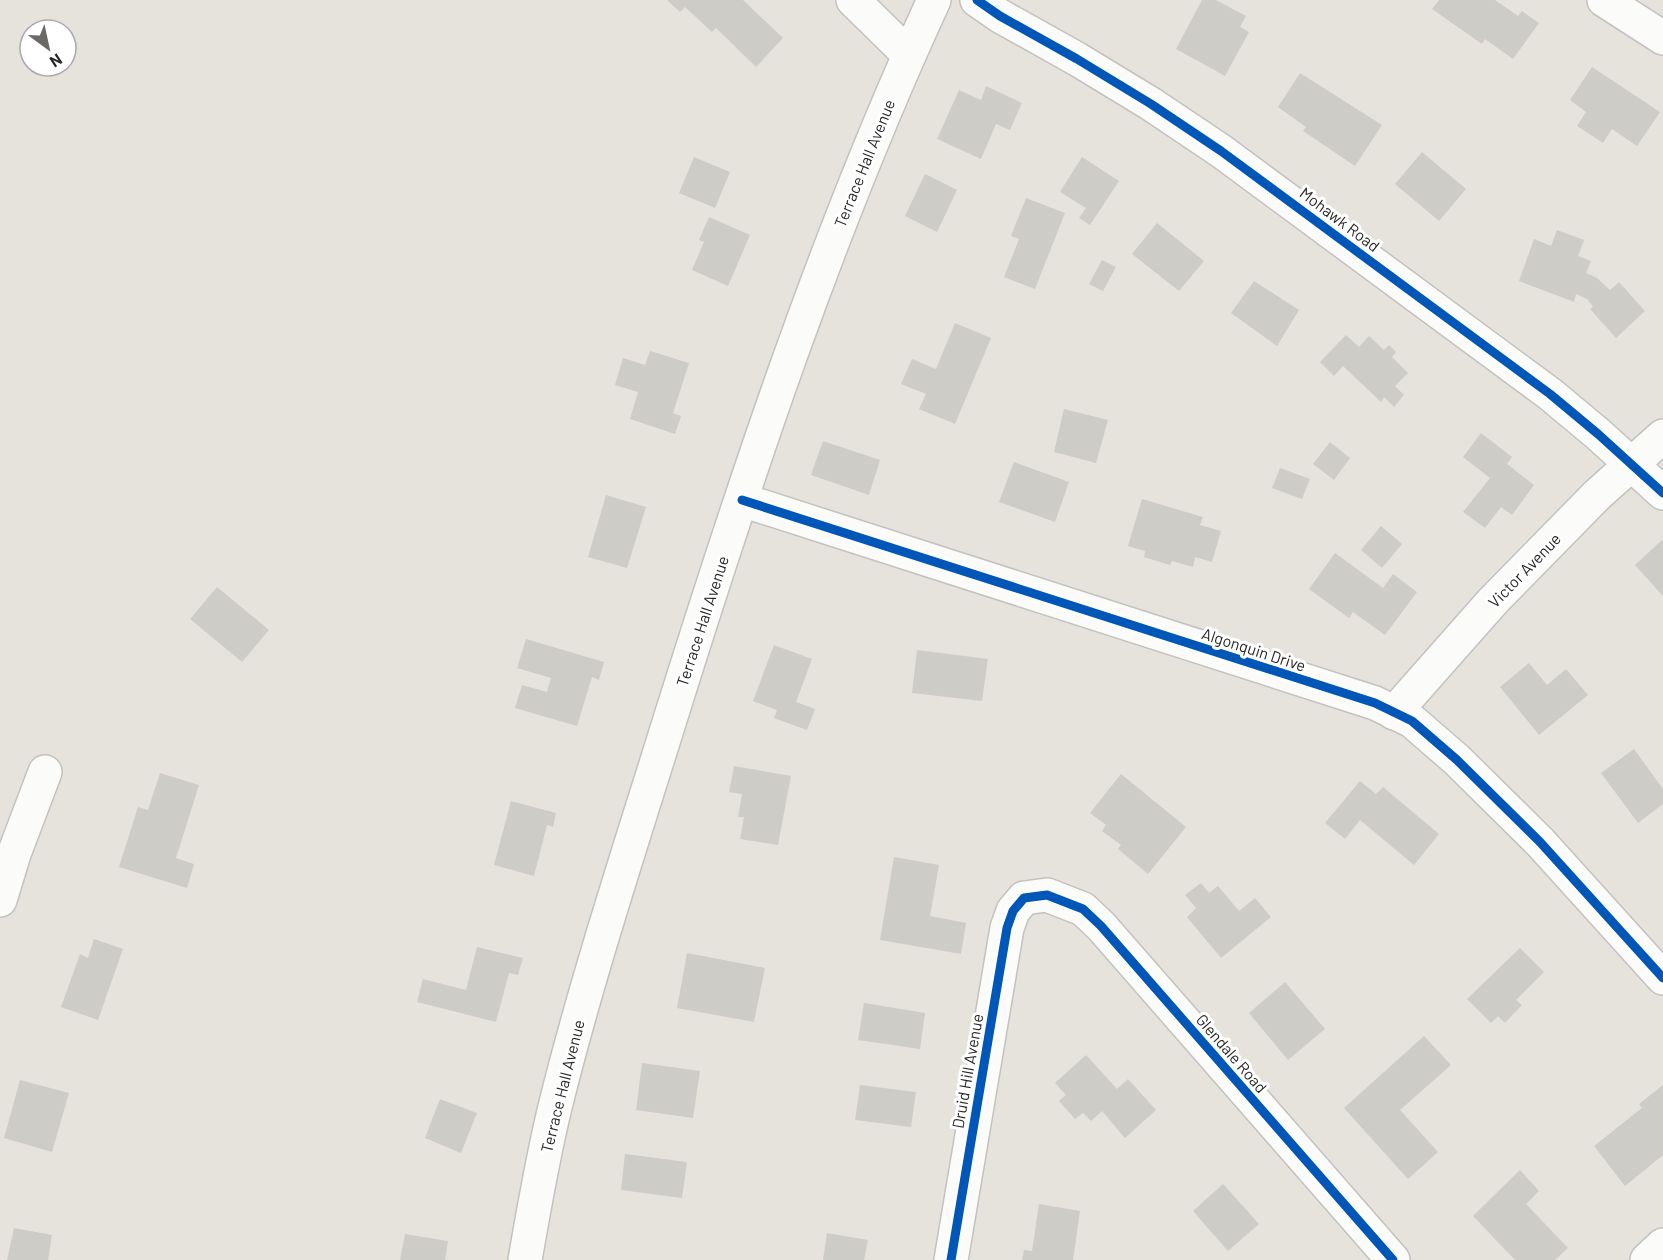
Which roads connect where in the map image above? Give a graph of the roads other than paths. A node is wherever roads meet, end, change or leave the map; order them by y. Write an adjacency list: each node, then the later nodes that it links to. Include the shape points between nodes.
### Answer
1 (853, 0): 6 (street)
2 (934, 0): 6 (street, Terrace Hall Avenue)
3 (977, 0): 8 (street, Mohawk Road, via 1221,151 1550,394)
4 (1604, 0): 5 (street)
5 (1663, 38)
6 (909, 55): 10 (street, Terrace Hall Avenue, via 804,312)
7 (1663, 436): 8 (street, Victor Avenue)
8 (1632, 464): 9 (street, Mohawk Road); 11 (street, Victor Avenue, via 1493,601)
9 (1663, 493)
10 (742, 500): 11 (street, Algonquin Drive, via 1375,703); 17 (street, Terrace Hall Avenue, via 598,951 555,1105)
11 (1394, 713): 15 (street, Algonquin Drive, via 1412,721 1499,801)
12 (45, 772): 14 (street)
13 (1030, 896): 18 (street, Druid Hill Avenue, via 1013,911 1007,928); 19 (street, Glendale Road, via 1047,894 1062,900 1083,909 1101,926)
14 (0, 900)
15 (1663, 978)
16 (1663, 1245): 20 (street)
17 (525, 1260)
18 (951, 1260)
19 (1393, 1260)
20 (1647, 1260)

